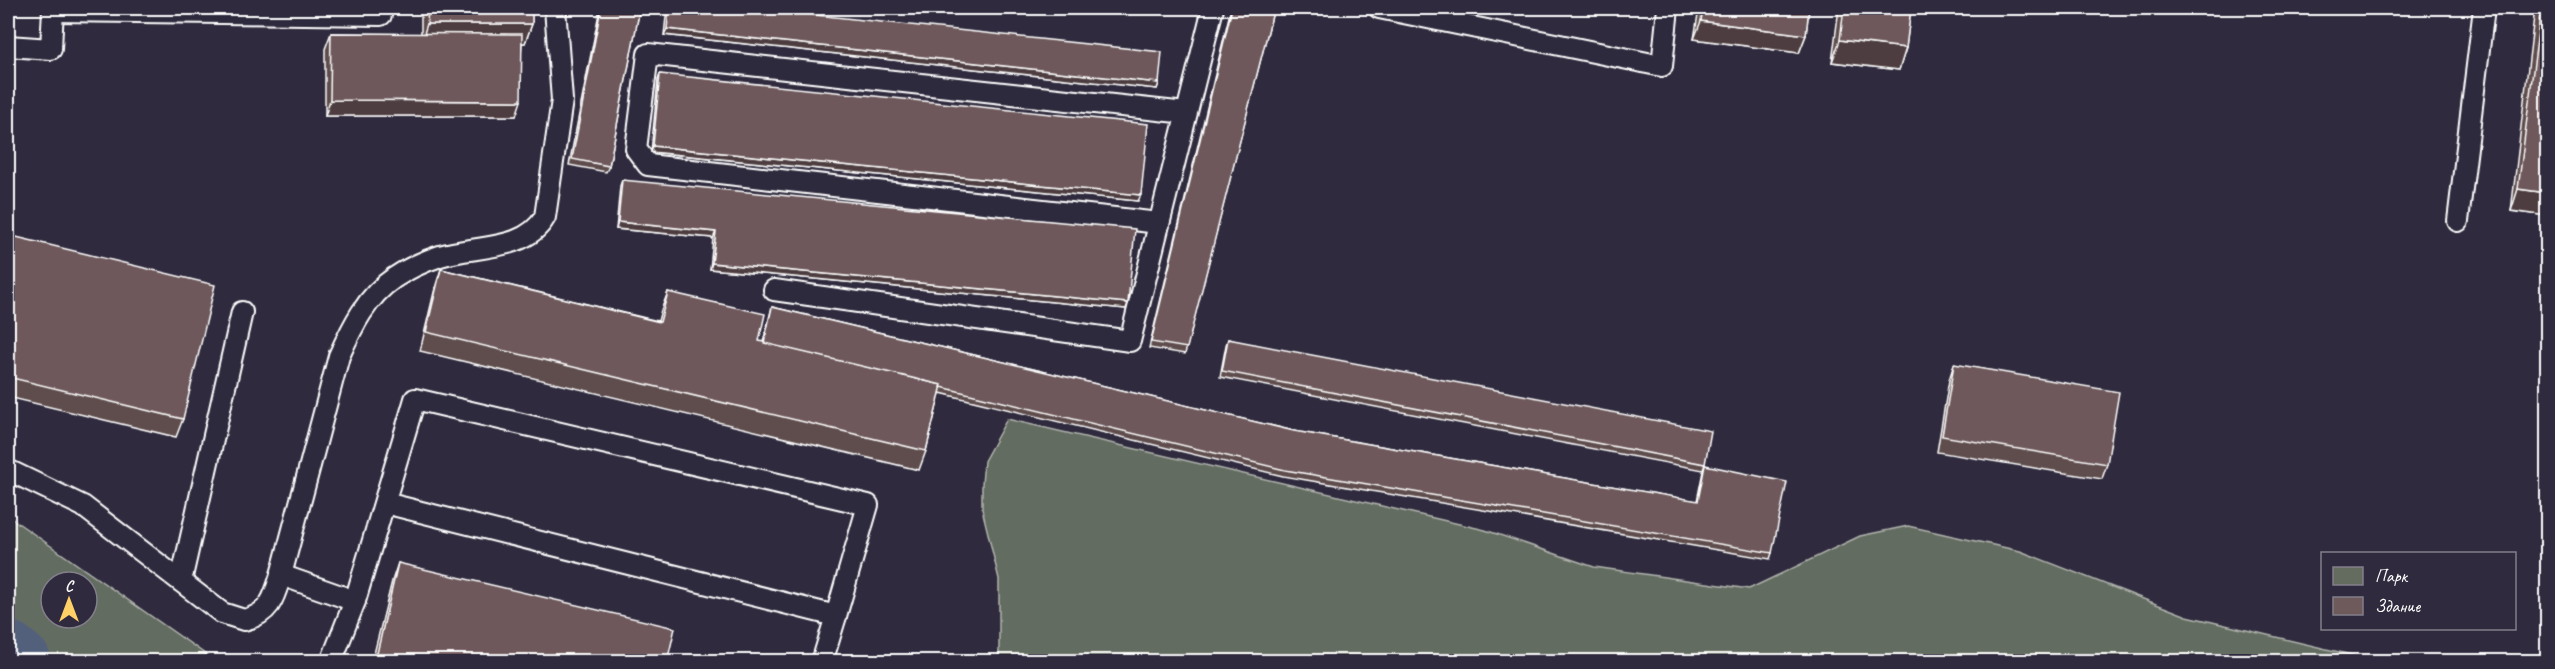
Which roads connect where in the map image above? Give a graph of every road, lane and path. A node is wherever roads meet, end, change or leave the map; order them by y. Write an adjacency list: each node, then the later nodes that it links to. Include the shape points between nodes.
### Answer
1 (382, 8): 7 (lane, via 381,15)
2 (555, 8): 16 (lane, via 562,100 544,217 539,227 520,240 440,256 394,278 377,292 354,322 339,356)
3 (1213, 8): 9 (lane)
4 (1379, 8): 5 (lane, via 1662,66)
5 (1668, 8)
6 (2484, 8): 10 (lane)
7 (53, 9): 8 (lane, via 51,49)
8 (8, 46)
9 (1186, 113): 11 (lane); 11 (lane, via 648,54 636,149 648,165)
10 (2458, 221)
11 (1160, 222): 12 (lane, via 1130,341)
12 (774, 290)
13 (242, 312): 17 (lane)
14 (8, 470): 17 (lane, via 83,506)
15 (385, 503): 18 (lane); 19 (lane); 19 (lane, via 415,399 868,505)
16 (281, 575): 17 (lane, via 266,611 244,620 222,613); 18 (lane)
17 (181, 581)
18 (355, 601): 20 (lane)
19 (836, 616): 21 (lane)
20 (331, 662)
21 (822, 662)

